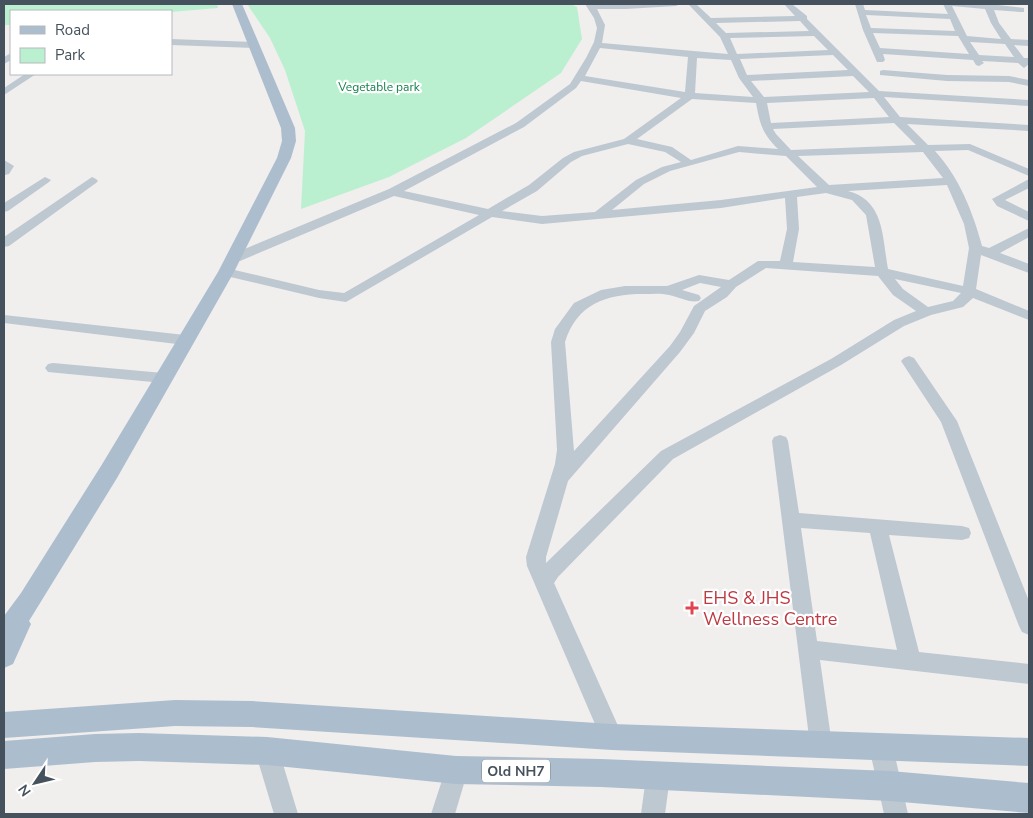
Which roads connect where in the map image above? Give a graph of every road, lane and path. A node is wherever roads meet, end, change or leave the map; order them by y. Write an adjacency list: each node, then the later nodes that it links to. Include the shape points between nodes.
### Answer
1 (237, 4): 21 (main road)
2 (676, 4): 7 (street)
3 (692, 4): 13 (street)
4 (788, 4): 11 (street)
5 (947, 4): 12 (street)
6 (952, 4): 8 (street)
7 (590, 5): 22 (street, via 601,28)
8 (987, 6): 10 (street); 18 (street)
9 (861, 8): 12 (street); 14 (street)
10 (1021, 10)
11 (804, 18): 13 (street); 15 (street)
12 (952, 18): 17 (street)
13 (710, 21): 16 (street)
14 (867, 30): 17 (street); 23 (street)
15 (816, 33): 16 (street); 24 (street)
16 (724, 36): 27 (street)
17 (963, 36): 18 (street); 26 (street)
18 (1007, 40): 20 (street); 28 (street)
19 (172, 42): 21 (street)
20 (1029, 43)
21 (254, 44): 66 (main road, via 288,128 289,141 284,158)
22 (597, 44): 25 (street); 33 (street)
23 (877, 51): 26 (street); 30 (street)
24 (836, 52): 27 (street); 29 (street)
25 (694, 55): 27 (street); 40 (street)
26 (976, 56): 28 (street); 35 (street)
27 (734, 57): 34 (street)
28 (1025, 60): 31 (street)
29 (855, 73): 34 (street); 39 (street)
30 (883, 73): 35 (street); 38 (street)
31 (1029, 73)
32 (30, 75): 37 (street)
33 (579, 78): 40 (street); 57 (street, via 574,86 520,125)
34 (744, 78): 41 (street)
35 (988, 79): 36 (street); 44 (street)
36 (1029, 82)
37 (4, 92)
38 (889, 94): 39 (street); 43 (street); 44 (street)
39 (877, 95): 41 (street); 43 (street)
40 (690, 96): 41 (street); 46 (street)
41 (761, 100): 45 (street)
42 (1029, 103): 44 (street)
43 (894, 117): 44 (street); 45 (street); 47 (street)
44 (1018, 117)
45 (769, 131): 48 (street); 49 (street)
46 (628, 141): 50 (street, via 673,150); 60 (street, via 578,154 534,188)
47 (924, 148): 49 (street); 51 (street, via 970,146); 54 (street)
48 (738, 149): 49 (street); 50 (street)
49 (788, 152): 56 (street)
50 (689, 164): 61 (street, via 666,169 640,182)
51 (1029, 173)
52 (45, 180): 59 (street)
53 (92, 181): 64 (street)
54 (951, 181): 56 (street); 65 (street)
55 (1029, 183): 62 (street, via 998,201)
56 (826, 189): 58 (street); 69 (street, via 856,197 872,214)
57 (393, 192): 60 (street); 66 (street)
58 (791, 196): 61 (street); 67 (street, via 793,230)
59 (4, 208)
60 (489, 213): 61 (street, via 542,220); 66 (street, via 346,298)
61 (598, 215)
62 (1029, 216)
63 (1029, 232): 65 (street)
64 (4, 243)
65 (983, 251): 68 (street); 73 (street)
66 (230, 265): 78 (main road)
67 (786, 265): 69 (street); 71 (street, via 763,264)
68 (1029, 270)
69 (882, 272): 73 (street); 75 (street, via 898,292)
70 (687, 284): 71 (street, via 703,279); 72 (street); 74 (street)
71 (731, 284): 74 (street, via 722,294)
72 (669, 290): 74 (street); 83 (street, via 606,293 579,306 562,329 558,350 566,450)
73 (969, 291): 75 (street, via 958,304); 76 (street)
74 (697, 304): 83 (street, via 686,333 674,349)
75 (926, 312): 87 (street, via 899,322 836,362 667,455 551,571)
76 (1027, 312)
77 (4, 319): 78 (street)
78 (185, 340): 81 (main road)
79 (909, 361): 89 (street, via 949,421)
80 (54, 368): 81 (street)
81 (163, 378): 88 (main road)
82 (780, 442): 84 (street)
83 (560, 478): 87 (street, via 536,557)
84 (790, 520): 85 (street); 91 (street)
85 (878, 527): 86 (street); 93 (street)
86 (962, 533)
87 (544, 583): 96 (street)
88 (30, 600): 90 (main road); 92 (main road)
89 (1029, 626)
90 (4, 634)
91 (808, 649): 93 (street); 97 (street)
92 (4, 656)
93 (910, 659): 94 (street)
94 (1029, 674)
95 (4, 725): 96 (main road, via 175,714 252,714)
96 (612, 737): 97 (main road)
97 (821, 745): 98 (main road)
98 (881, 747): 99 (main road); 104 (street)
99 (1029, 752)
100 (4, 755): 101 (main road, Old NH7, via 130,748)
101 (271, 761): 102 (main road, Old NH7); 106 (street); 107 (street)
102 (456, 770): 103 (main road, Old NH7); 108 (street)
103 (658, 777): 104 (main road, Old NH7); 109 (street)
104 (890, 786): 105 (main road, Old NH7); 110 (street)
105 (1029, 798)
106 (274, 814)
107 (286, 814)
108 (443, 814)
109 (653, 814)
110 (896, 814)

